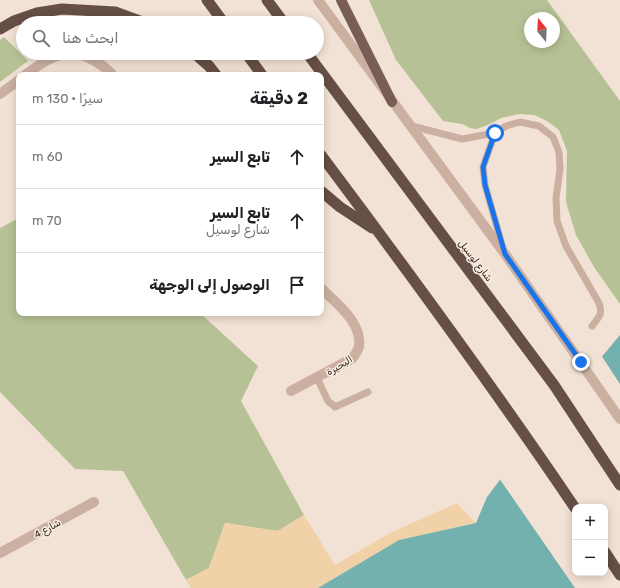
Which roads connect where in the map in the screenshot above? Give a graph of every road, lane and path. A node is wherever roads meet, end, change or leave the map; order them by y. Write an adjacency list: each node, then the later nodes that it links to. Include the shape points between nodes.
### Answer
1 (208, 0): 7 (highway)
2 (267, 0): 8 (highway)
3 (318, 0): 24 (street)
4 (341, 0): 24 (main road)
5 (28, 16): 6 (highway, via 62,9 115,12)
6 (126, 16)
7 (219, 16)
8 (279, 16)
9 (16, 20): 10 (highway)
10 (0, 29)
11 (48, 60): 16 (street)
12 (93, 60): 17 (street)
13 (202, 60): 18 (highway)
14 (251, 60): 19 (highway)
15 (312, 60): 20 (highway, شارع لوسيل)
16 (29, 72)
17 (109, 72)
18 (214, 72)
19 (260, 72)
20 (321, 72)
21 (324, 76): 37 (highway, شارع لوسيل, via 554,385)
22 (16, 82): 23 (street)
23 (0, 94)
24 (392, 102): 25 (street)
25 (412, 126): 26 (lane, via 462,140); 30 (street)
26 (495, 133): 30 (lane, via 483,167 485,185); 32 (lane, via 520,122 539,126 553,137 559,152 560,169 556,198 557,221 566,246 599,303 600,317)
27 (324, 159): 29 (highway)
28 (324, 194): 29 (highway)
29 (379, 232): 39 (highway)
30 (505, 254): 36 (street)
31 (324, 291): 33 (street, البحيرة, via 357,328 360,338 359,348 353,358)
32 (592, 326)
33 (317, 378): 34 (street, البحيرة); 35 (lane, via 328,401 335,407)
34 (291, 391)
35 (368, 392)
36 (620, 419)
37 (620, 484)
38 (94, 502): 40 (street, شارع 4)
39 (572, 504)
40 (0, 553)
41 (608, 557): 42 (highway)
42 (620, 575)

